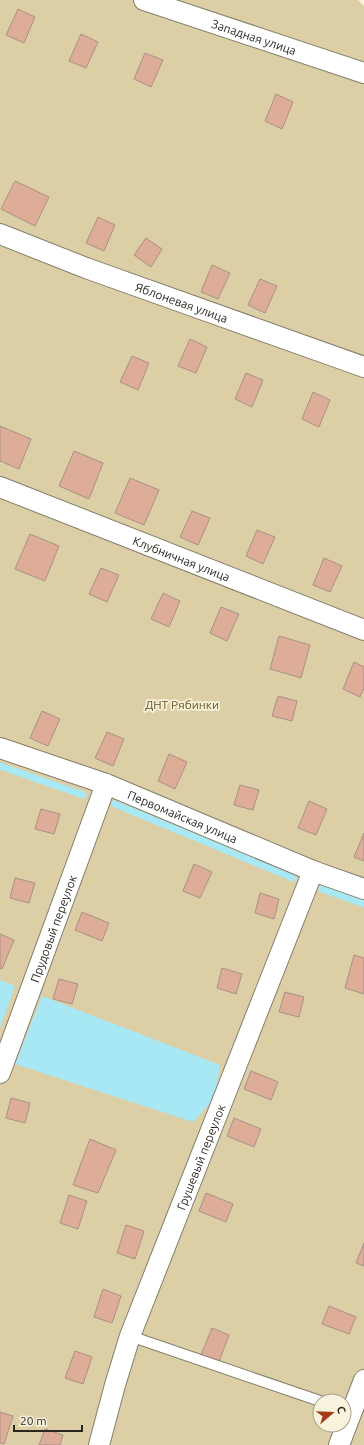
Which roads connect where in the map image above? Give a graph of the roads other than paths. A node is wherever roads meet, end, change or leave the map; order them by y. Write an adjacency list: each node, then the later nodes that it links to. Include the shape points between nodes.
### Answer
1 (144, 0): 2 (street, Западная улица)
2 (364, 73)
3 (0, 234): 4 (street, Яблоневая улица, via 86,268)
4 (364, 367)
5 (0, 487): 6 (street, Клубничная улица)
6 (364, 630)
7 (0, 748): 8 (street, Первомайская улица)
8 (106, 784): 9 (street, Первомайская улица); 11 (street, Прудовый переулок)
9 (313, 872): 10 (street, Первомайская улица); 12 (street, Грушевый переулок)
10 (364, 889)
11 (0, 1073)
12 (130, 1336): 14 (lane); 17 (street, Грушевый переулок)
13 (364, 1380): 15 (street)
14 (312, 1398)
15 (352, 1403)
16 (342, 1433): 18 (street)
17 (99, 1445)
18 (339, 1445)

